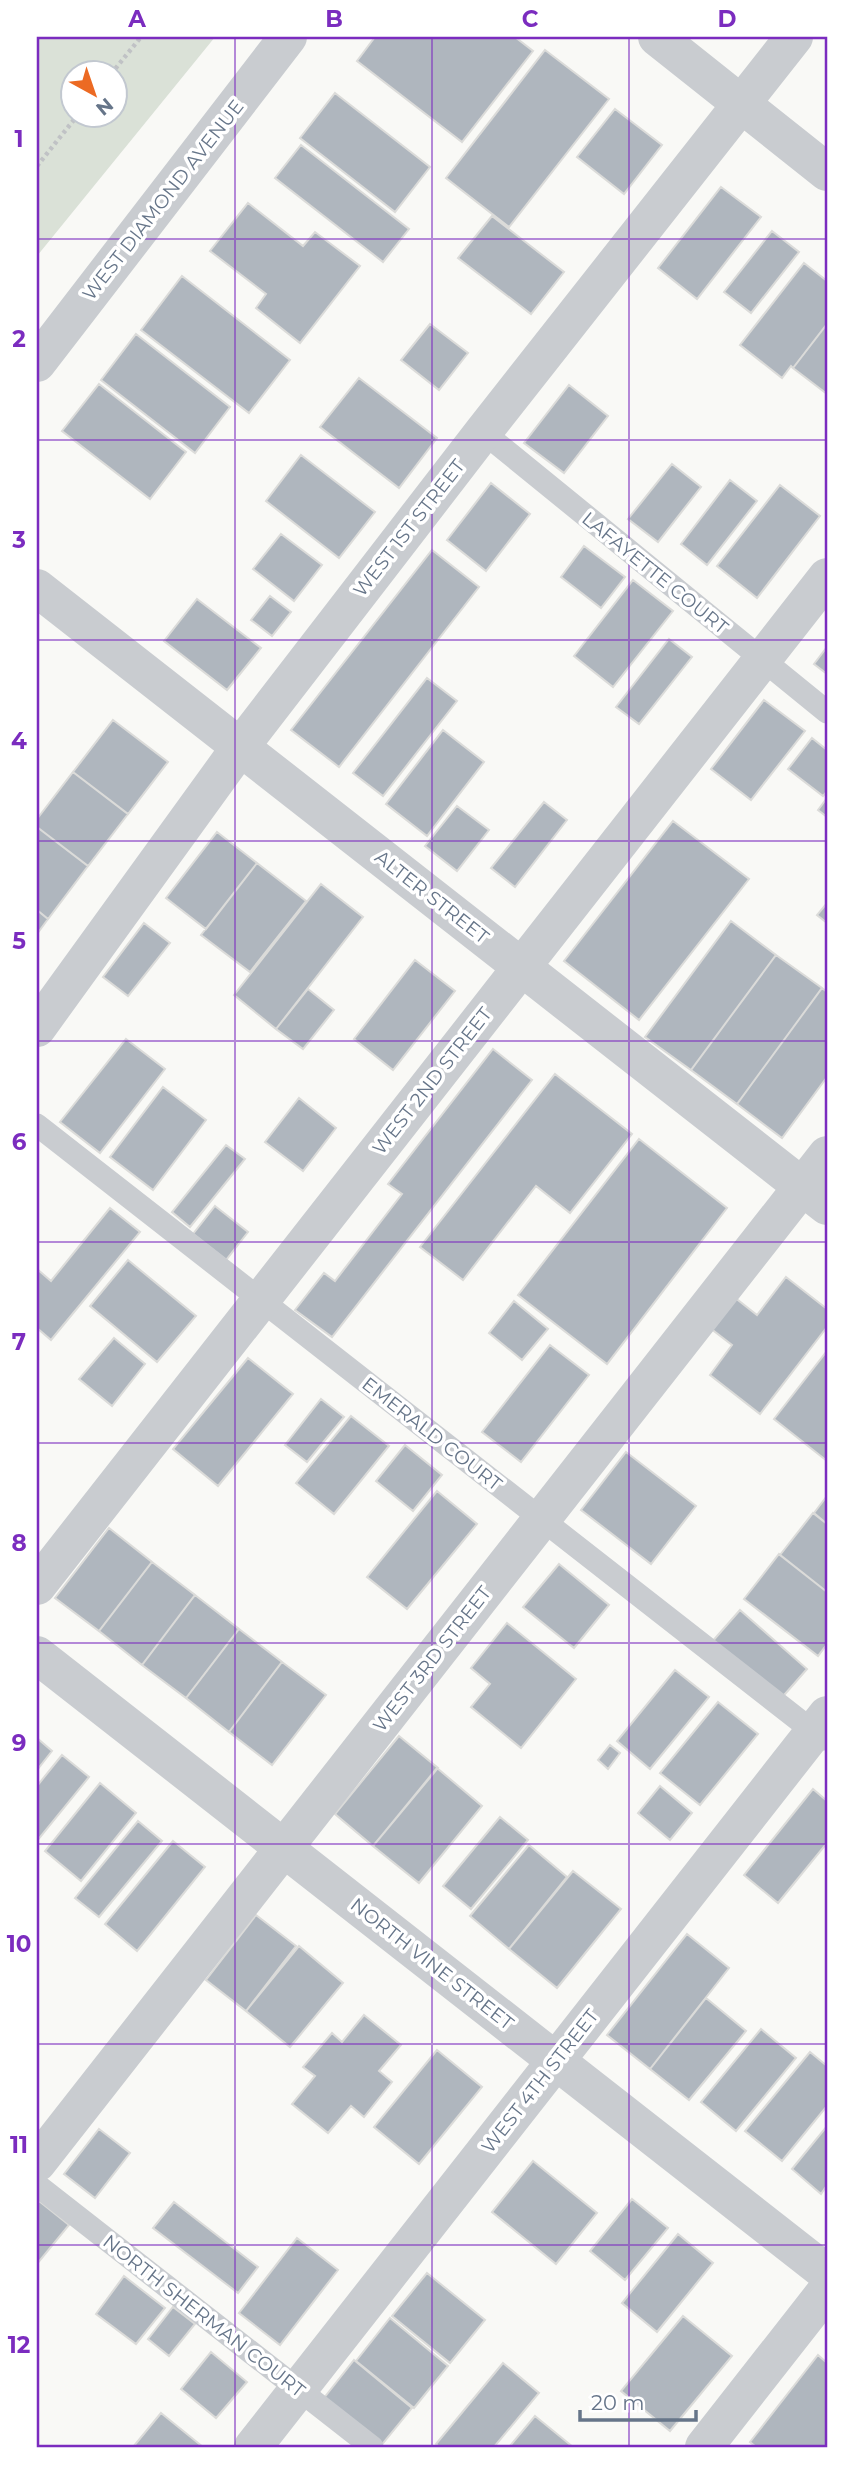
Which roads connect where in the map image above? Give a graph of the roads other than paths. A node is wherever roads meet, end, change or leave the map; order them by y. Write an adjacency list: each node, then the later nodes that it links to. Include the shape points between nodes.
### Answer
1 (288, 37): 6 (street, WEST DIAMOND AVENUE)
2 (657, 37): 4 (street)
3 (794, 37): 4 (street, WEST 1ST STREET)
4 (743, 104): 5 (street); 7 (street, WEST 1ST STREET)
5 (827, 172)
6 (37, 363)
7 (483, 432): 10 (lane, LAFAYETTE COURT); 12 (street, WEST 1ST STREET)
8 (827, 577): 10 (street, WEST 2ND STREET)
9 (37, 588): 12 (street, ALTER STREET)
10 (762, 661): 11 (lane, LAFAYETTE COURT); 13 (street, WEST 2ND STREET)
11 (827, 712)
12 (242, 746): 13 (street, ALTER STREET); 14 (street, WEST 1ST STREET)
13 (522, 967): 17 (street, ALTER STREET); 18 (street, WEST 2ND STREET)
14 (37, 1028)
15 (37, 1125): 18 (lane, EMERALD COURT)
16 (827, 1155): 17 (street, WEST 3RD STREET)
17 (815, 1197): 19 (street, WEST 3RD STREET)
18 (261, 1300): 19 (lane, EMERALD COURT); 20 (street, WEST 2ND STREET)
19 (542, 1519): 22 (lane, EMERALD COURT); 23 (street, WEST 3RD STREET)
20 (37, 1586)
21 (37, 1655): 23 (street, NORTH VINE STREET)
22 (823, 1730): 24 (street, WEST 4TH STREET)
23 (284, 1849): 24 (street, NORTH VINE STREET); 25 (street, WEST 3RD STREET)
24 (556, 2061): 27 (street, NORTH VINE STREET); 29 (street, WEST 4TH STREET)
25 (37, 2163)
26 (37, 2185): 29 (lane, NORTH SHERMAN COURT)
27 (827, 2273)
28 (827, 2290): 32 (street)
29 (298, 2390): 30 (street, WEST 4TH STREET); 31 (lane, NORTH SHERMAN COURT)
30 (253, 2447)
31 (372, 2447)
32 (704, 2447)

